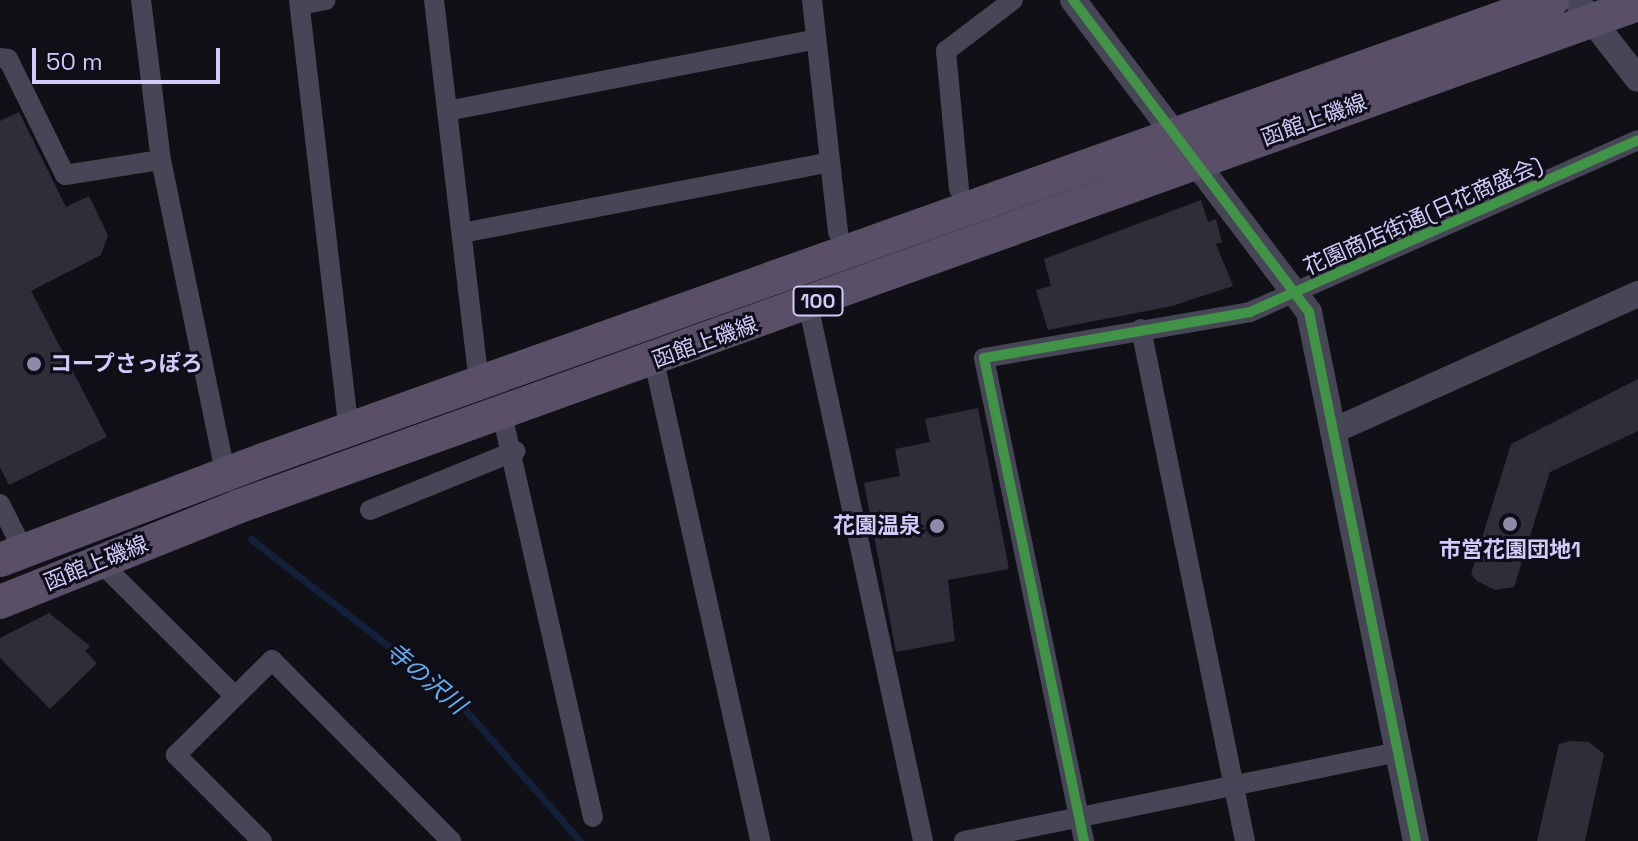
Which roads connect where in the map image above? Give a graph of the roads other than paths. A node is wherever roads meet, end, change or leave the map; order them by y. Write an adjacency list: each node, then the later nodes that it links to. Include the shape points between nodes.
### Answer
1 (141, 0): 17 (street)
2 (326, 0): 8 (street)
3 (434, 0): 14 (street)
4 (812, 0): 11 (street)
5 (1013, 0): 20 (street, via 946,51)
6 (1073, 0): 15 (street)
7 (1552, 0): 15 (main road, 函館上磯線 / 100)
8 (299, 2): 30 (street)
9 (1638, 4): 10 (main road, 函館上磯線 / 100)
10 (1585, 10): 13 (street); 19 (main road, 函館上磯線 / 100)
11 (816, 39): 14 (street); 18 (street)
12 (0, 58): 17 (street, via 8,59 65,175)
13 (1638, 79)
14 (447, 111): 21 (street)
15 (1171, 136): 19 (street); 28 (main road, 函館上磯線 / 100)
16 (1638, 140): 24 (street, 花園商店街通(日花商盛会))
17 (161, 160): 33 (street)
18 (829, 162): 21 (street); 22 (street)
19 (1194, 162): 24 (street); 25 (main road, 函館上磯線 / 100)
20 (959, 189)
21 (462, 233): 28 (street)
22 (838, 233)
23 (1638, 294): 31 (street)
24 (1298, 295): 26 (street, 花園商店街通(日花商盛会), via 1250,312); 31 (street, via 1309,312)
25 (808, 304): 27 (main road, 函館上磯線 / 100); 48 (street)
26 (1141, 329): 42 (street); 43 (street, 花園商店街通(日花商盛会), via 984,358)
27 (654, 361): 29 (main road, 函館上磯線 / 100); 47 (street)
28 (479, 384): 30 (main road, 函館上磯線 / 100)
29 (502, 414): 32 (street); 35 (main road, 函館上磯線 / 100)
30 (349, 431): 33 (main road, 函館上磯線 / 100)
31 (1333, 431): 41 (street)
32 (515, 451): 36 (street); 44 (street)
33 (225, 475): 35 (street); 37 (main road, 函館上磯線 / 100)
34 (0, 504): 37 (street)
35 (237, 507): 38 (main road, 函館上磯線 / 100)
36 (370, 510)
37 (12, 555)
38 (99, 561): 39 (main road, 函館上磯線 / 100); 40 (street)
39 (0, 602)
40 (235, 696): 45 (street, via 176,755); 46 (street, via 272,660)
41 (1398, 752): 42 (street); 52 (street)
42 (1234, 785): 43 (street); 51 (street)
43 (1079, 816): 49 (street); 50 (street)
44 (593, 817)
45 (262, 841)
46 (451, 841)
47 (760, 841)
48 (923, 841)
49 (964, 841)
50 (1084, 841)
51 (1245, 841)
52 (1416, 841)

